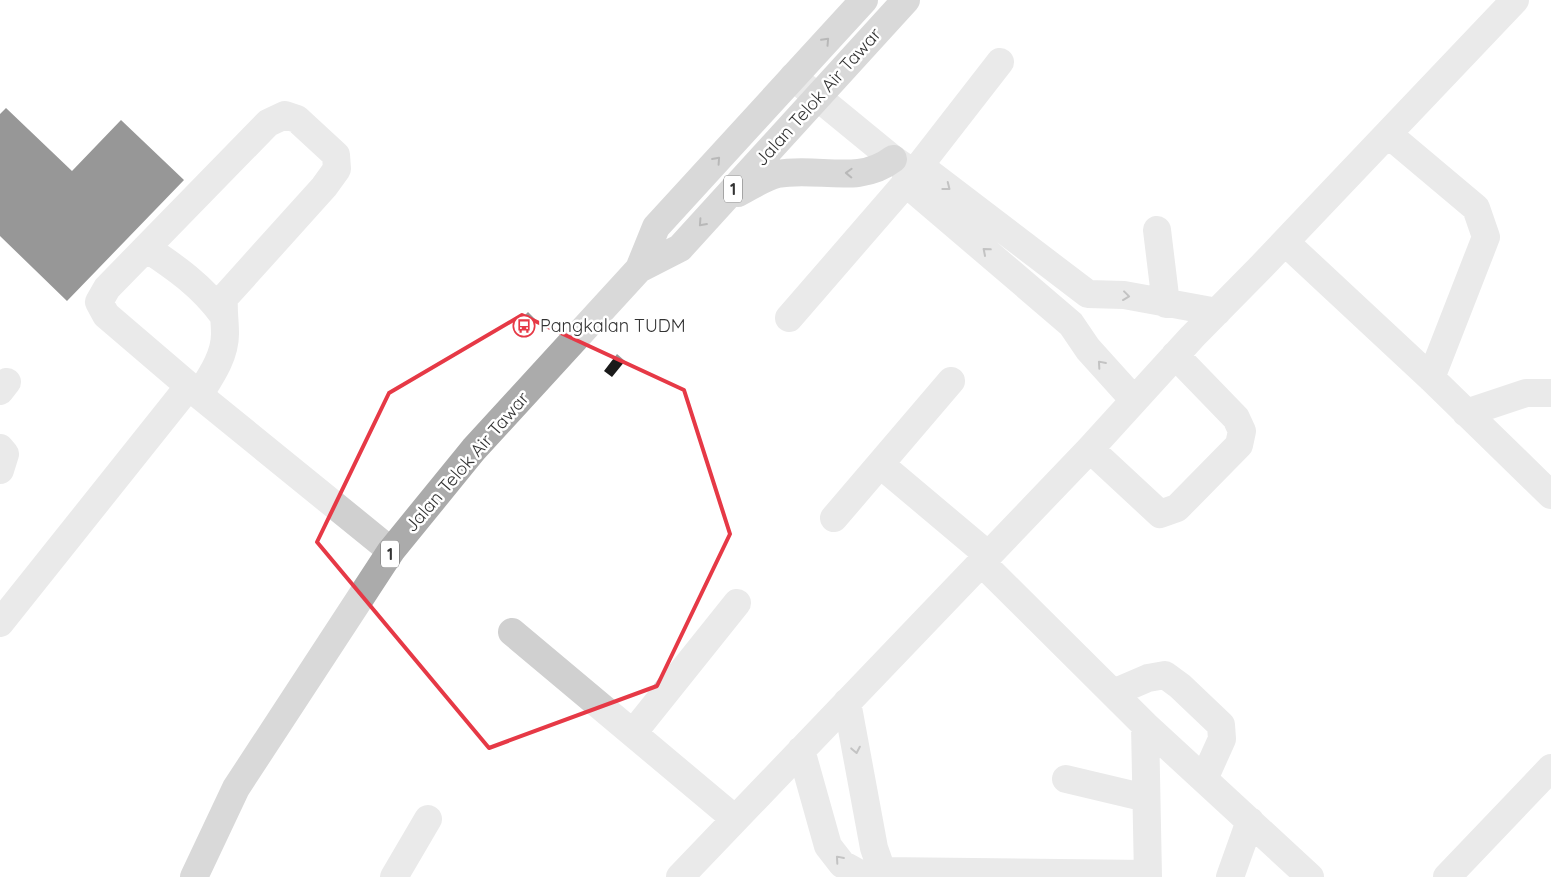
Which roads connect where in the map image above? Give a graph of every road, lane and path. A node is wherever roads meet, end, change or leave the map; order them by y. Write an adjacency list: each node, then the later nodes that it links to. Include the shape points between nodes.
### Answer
1 (864, 0): 5 (main road, Jalan Telok Air Tawar / 1, one-way to 1)
2 (906, 0): 6 (main road, Jalan Telok Air Tawar / 1)
3 (1516, 0): 7 (street)
4 (1000, 62): 8 (street)
5 (793, 77): 6 (street); 13 (main road, Jalan Telok Air Tawar / 1, one-way to 5, via 656,227)
6 (819, 98): 8 (street); 9 (main road, Jalan Telok Air Tawar / 1)
7 (1388, 134): 11 (street); 21 (street, via 1476,208 1486,237)
8 (907, 169): 9 (main road, one-way to 9, via 880,169 864,174 776,174); 14 (street, one-way to 14); 18 (street); 19 (street, one-way to 8)
9 (723, 200): 13 (main road, Jalan Telok Air Tawar / 1, one-way to 13, via 680,248)
10 (1157, 230): 15 (street)
11 (1285, 242): 16 (street); 21 (street)
12 (146, 248): 17 (street, via 185,274); 17 (street, via 268,124 285,115 297,119 336,155 337,169 224,298); 23 (street, via 106,288 99,302 106,316)
13 (639, 269): 33 (main road, Jalan Telok Air Tawar / 1, via 474,449)
14 (1088, 294): 15 (street, one-way to 15, via 1124,295); 19 (street, via 1077,305)
15 (1166, 304): 16 (street)
16 (1216, 312): 20 (street)
17 (223, 315): 23 (street, via 225,335 218,364)
18 (789, 318)
19 (1071, 324): 25 (street, one-way to 19, via 1088,349)
20 (1175, 355): 25 (street); 28 (street, via 1236,418 1242,431 1238,445 1177,508 1160,514)
21 (1431, 378): 26 (street)
22 (951, 381): 29 (street)
23 (194, 390): 33 (street); 36 (street)
24 (1551, 393): 26 (street, via 1526,393)
25 (1134, 400): 28 (street)
26 (1466, 412): 31 (street)
27 (0, 448): 30 (street, via 5,454)
28 (1090, 449): 34 (street)
29 (881, 465): 32 (street); 34 (street)
30 (0, 470)
31 (1551, 495)
32 (834, 518)
33 (391, 551): 52 (main road, Jalan Telok Air Tawar / 1, via 236,788)
34 (985, 558): 38 (street); 39 (street)
35 (737, 603): 41 (street)
36 (0, 623)
37 (512, 632): 41 (street)
38 (1113, 693): 40 (street); 45 (street, via 1148,678 1165,675 1180,686 1221,725 1222,739)
39 (847, 702): 42 (street); 50 (street, one-way to 50, via 874,848)
40 (1145, 724): 45 (street); 46 (street)
41 (633, 733): 48 (street)
42 (801, 750): 48 (street); 50 (street, one-way to 42, via 860,874 842,864 828,846)
43 (1551, 768): 57 (street)
44 (1066, 779): 46 (street)
45 (1204, 779): 49 (street)
46 (1146, 798): 51 (street)
47 (428, 819): 53 (street)
48 (735, 819): 54 (street)
49 (1250, 822): 55 (street); 56 (street)
50 (882, 871): 51 (street)
51 (1147, 876)
52 (194, 877)
53 (394, 877)
54 (680, 877)
55 (1230, 877)
56 (1310, 877)
57 (1447, 877)

